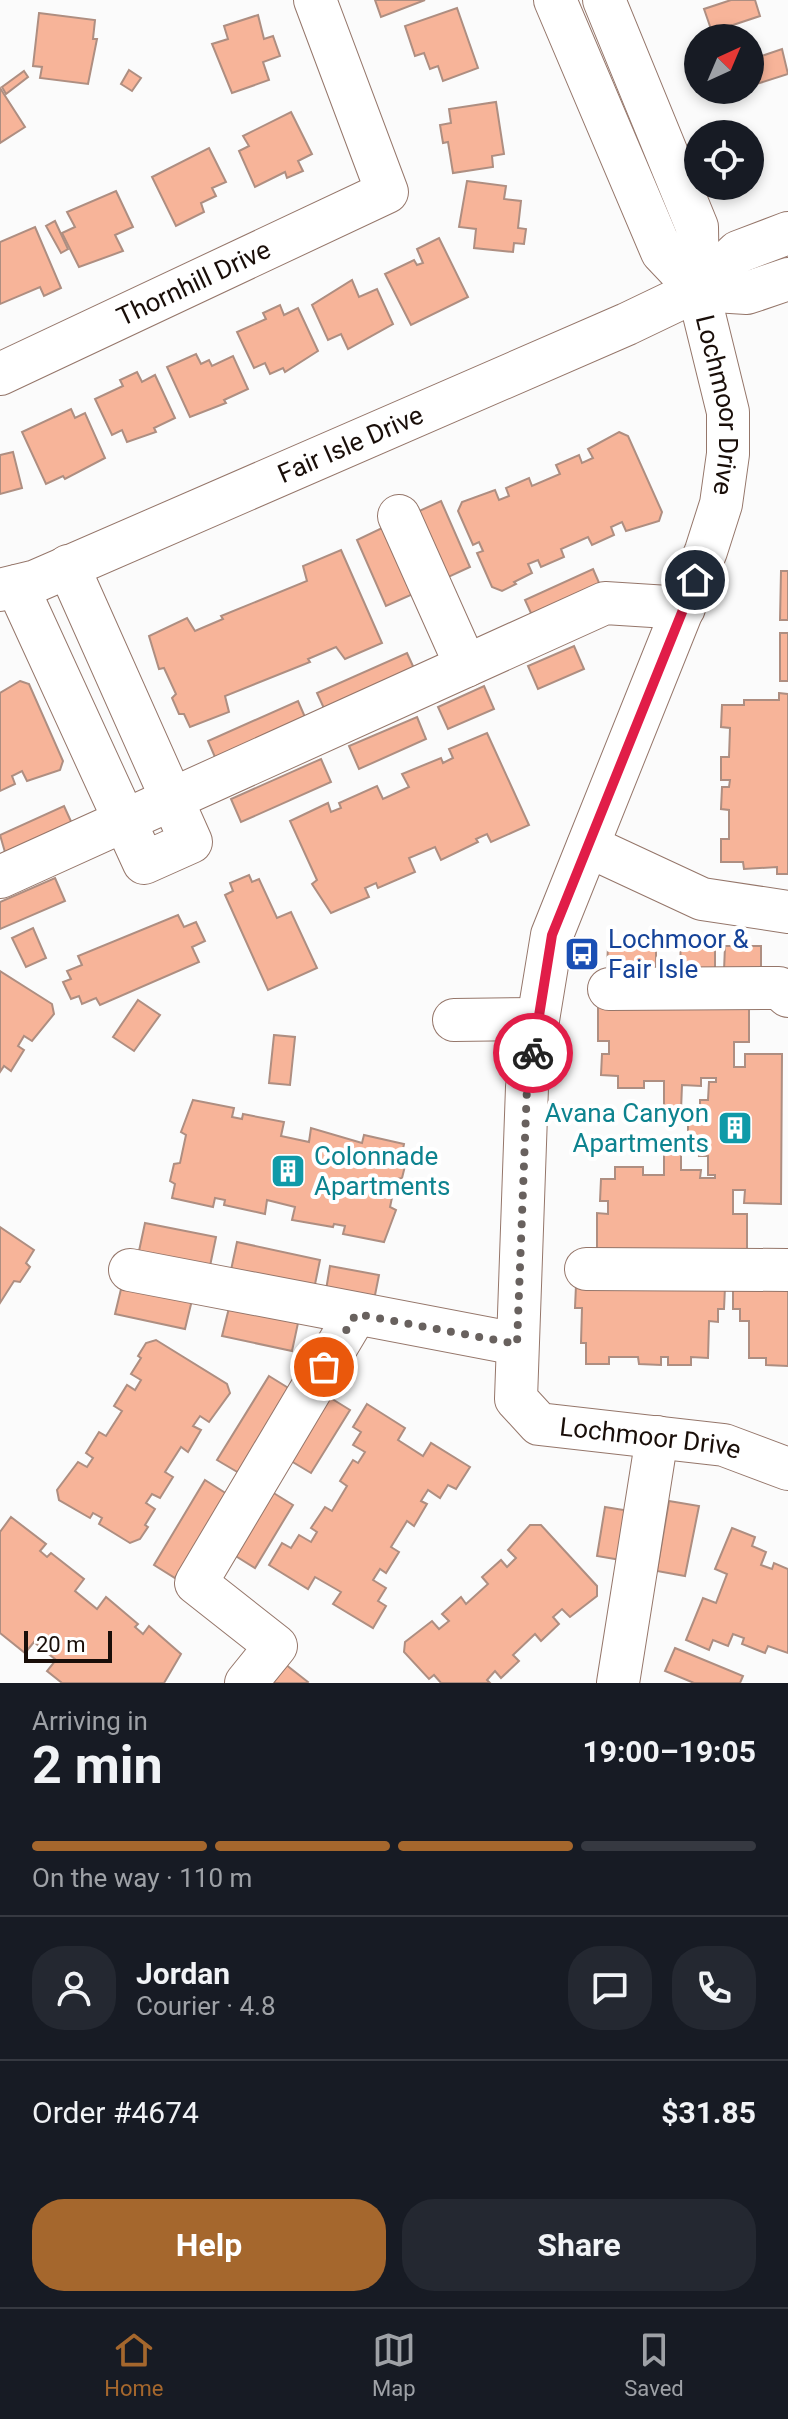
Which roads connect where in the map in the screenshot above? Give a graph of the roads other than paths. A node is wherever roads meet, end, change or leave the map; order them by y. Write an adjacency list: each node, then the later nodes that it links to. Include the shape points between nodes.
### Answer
1 (315, 0): 7 (street, Thornhill Drive, via 387,192)
2 (555, 0): 6 (street, Lochmoor Drive, via 662,252)
3 (604, 0): 6 (street, Lochmoor Drive, via 697,227)
4 (788, 233): 6 (street, Fair Isle Drive, via 738,252)
5 (788, 279): 6 (street, Fair Isle Drive, via 747,293)
6 (698, 290): 9 (street, Fair Isle Drive); 11 (street, Lochmoor Drive, via 728,412 728,454 721,504)
7 (0, 374)
8 (399, 516): 12 (street)
9 (68, 566): 10 (street, Fair Isle Drive); 13 (street)
10 (8, 588): 14 (street)
11 (664, 607): 12 (street, via 605,603); 15 (street, Lochmoor Drive)
12 (466, 666): 13 (street)
13 (173, 798): 14 (street, via 191,842 144,863)
14 (124, 821): 16 (street)
15 (588, 846): 17 (street, via 702,899); 20 (street, Lochmoor Drive, via 552,935)
16 (0, 877)
17 (788, 912)
18 (609, 989): 19 (street, via 779,988)
19 (788, 996)
20 (538, 1019): 21 (street); 26 (street, Lochmoor Drive, via 527,1087)
21 (454, 1020)
22 (586, 1269): 24 (street)
23 (130, 1270): 25 (street)
24 (788, 1270)
25 (356, 1314): 26 (street); 29 (street, via 196,1583 276,1646)
26 (517, 1344): 27 (street, Lochmoor Drive, via 516,1399 539,1424)
27 (657, 1437): 28 (street, Lochmoor Drive, via 724,1445); 30 (street)
28 (788, 1469)
29 (246, 1683)
30 (618, 1683)

